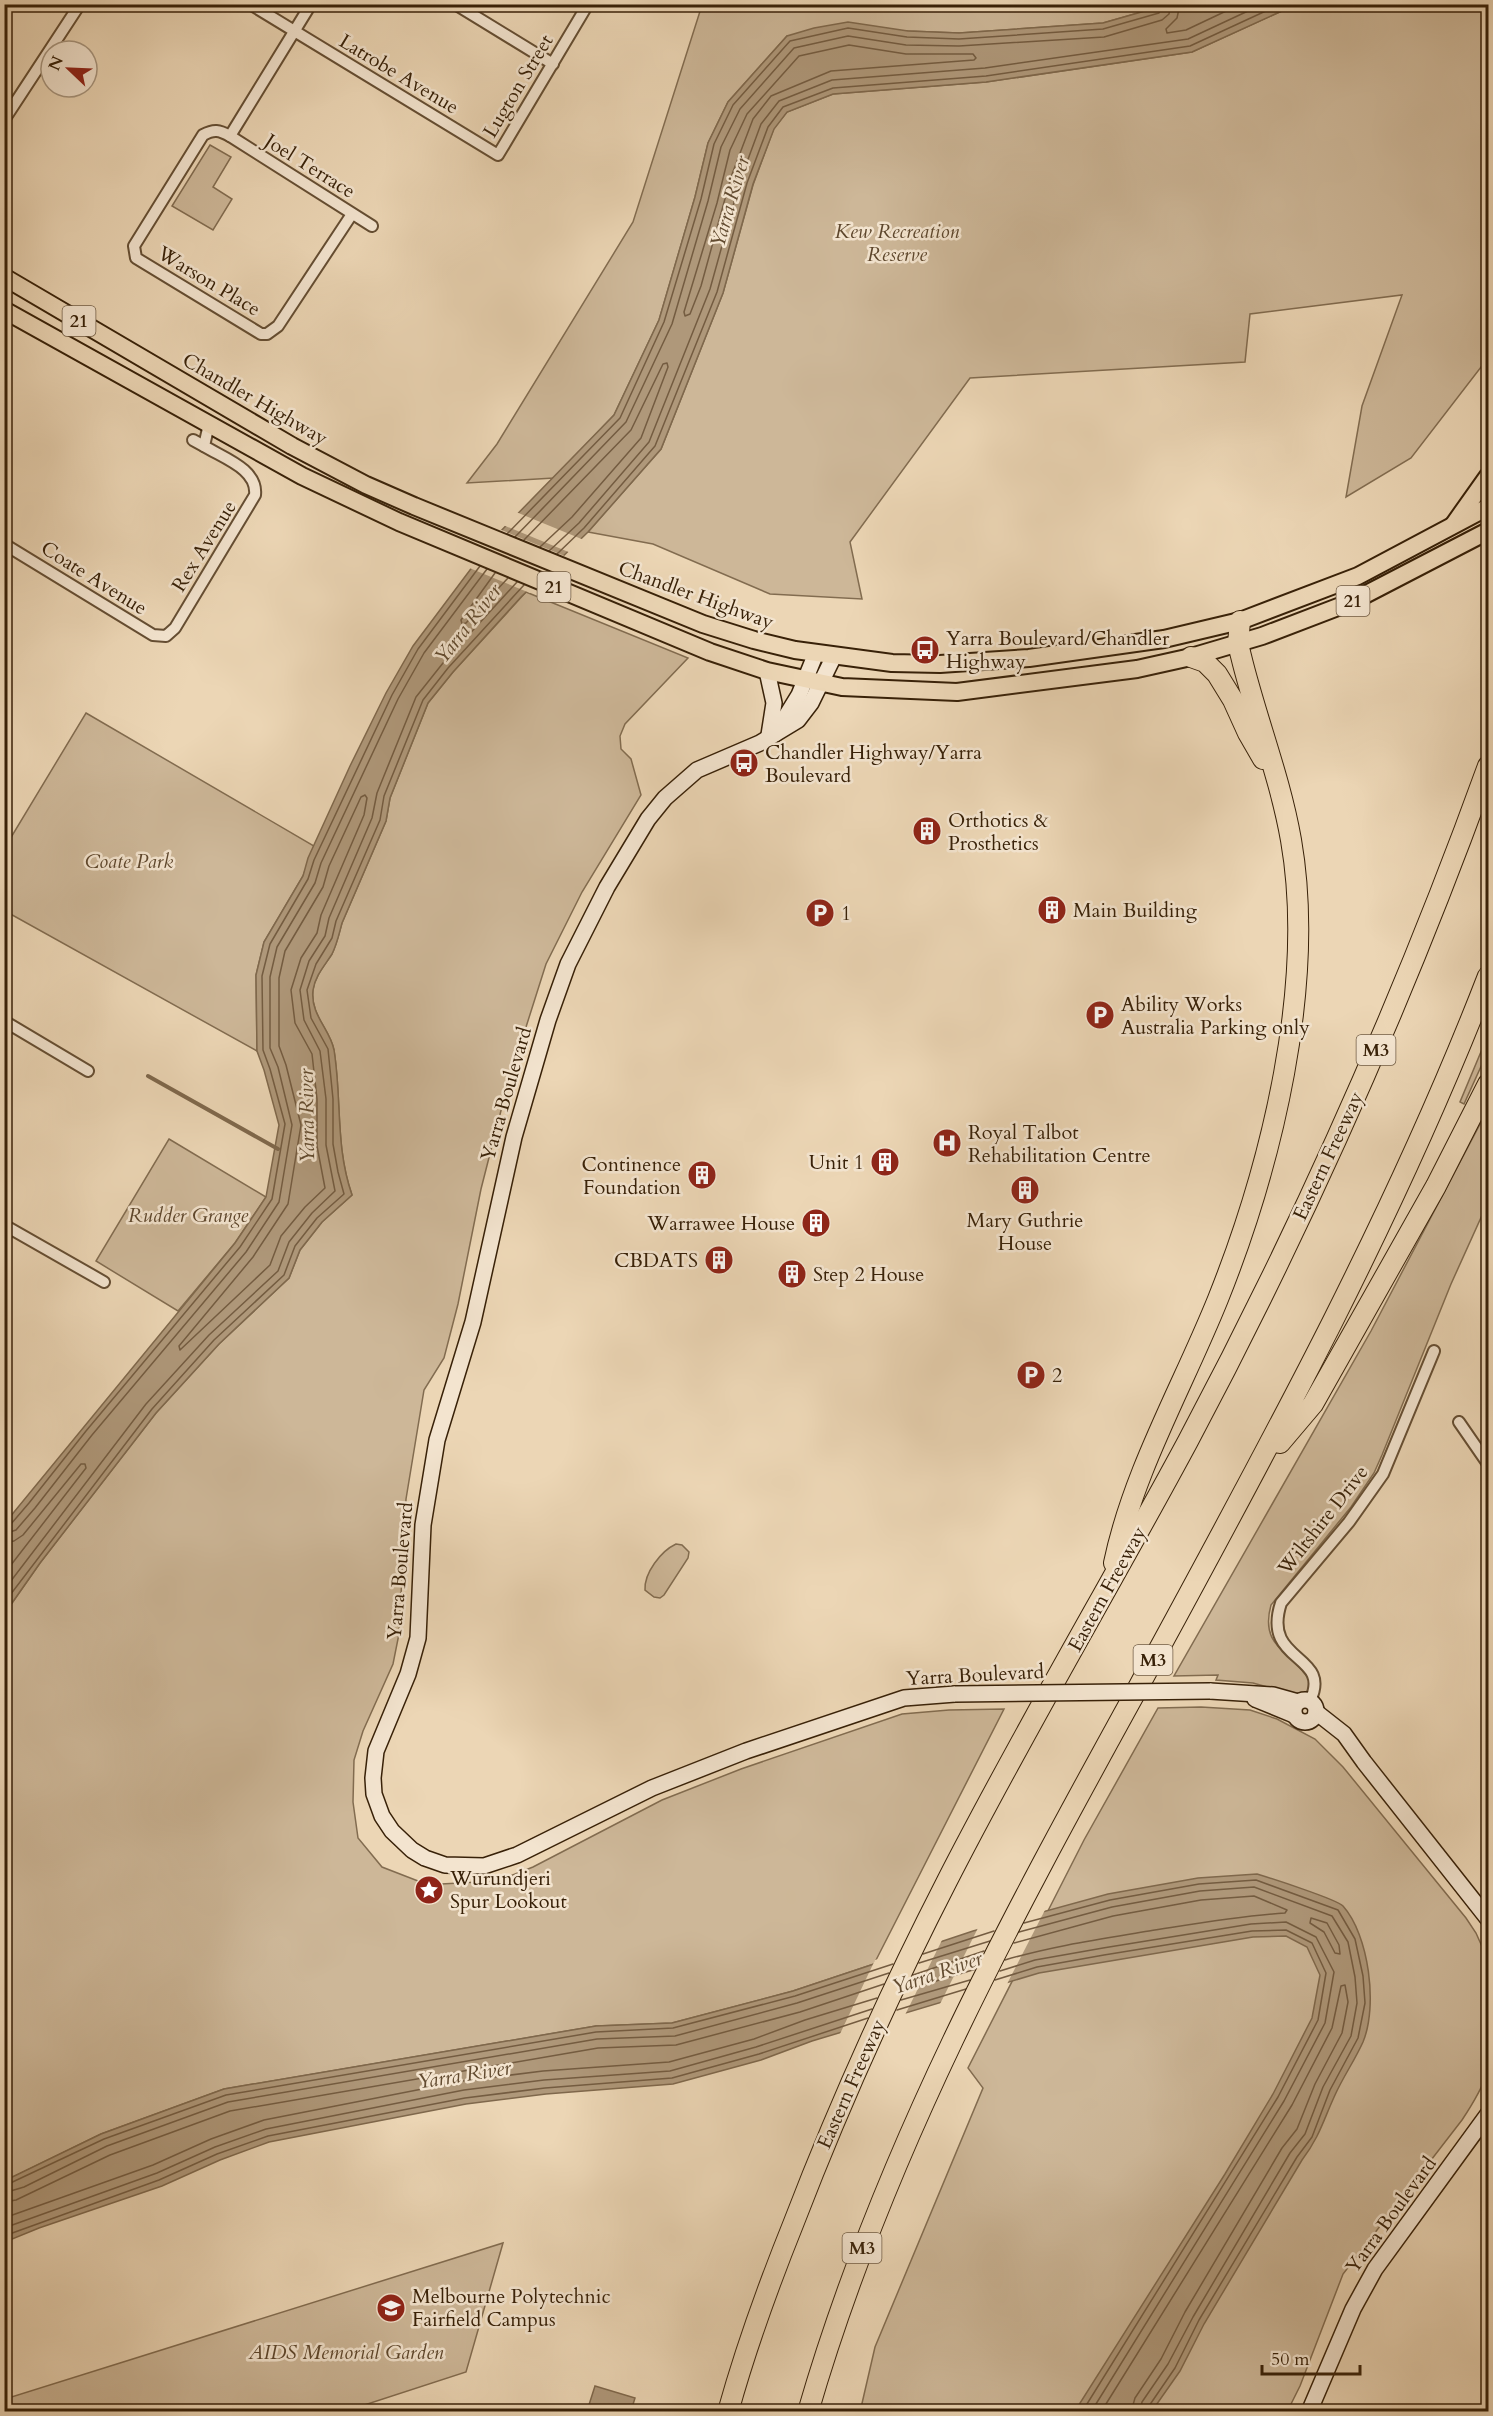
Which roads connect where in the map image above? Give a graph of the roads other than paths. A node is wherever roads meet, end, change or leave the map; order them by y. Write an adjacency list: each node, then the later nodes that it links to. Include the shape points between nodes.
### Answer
1 (80, 4): 8 (street)
2 (250, 4): 6 (street, Latrobe Avenue)
3 (311, 4): 6 (street)
4 (455, 4): 7 (street)
5 (588, 4): 7 (street, Lugton Street)
6 (294, 32): 9 (street); 10 (street, Latrobe Avenue)
7 (553, 64): 10 (street, Lugton Street)
8 (4, 120)
9 (230, 136): 11 (street, Joel Terrace); 11 (street, Warson Place, via 212,130 203,135 134,246 136,258 261,334 267,334 278,326)
10 (498, 155)
11 (352, 214): 12 (street, Joel Terrace)
12 (372, 226)
13 (4, 278): 26 (main road, Chandler Highway / 21, via 292,446 414,506 728,632)
14 (4, 310): 15 (main road, 21)
15 (209, 424): 17 (street); 29 (main road, 21, via 302,476 399,522 710,652)
16 (193, 440): 17 (street)
17 (204, 446): 24 (street, Rex Avenue, via 252,476 256,490 175,628)
18 (1488, 476): 20 (main road)
19 (1488, 507): 20 (main road, Chandler Highway / 21)
20 (1454, 524): 23 (main road, Chandler Highway / 21, via 1358,576)
21 (1488, 531): 25 (main road, 21, via 1351,602)
22 (4, 544): 24 (street, Coate Avenue, via 153,635)
23 (1240, 621): 25 (highway); 27 (main road, Chandler Highway / 21, via 1164,639 1029,658 940,664)
24 (166, 636)
25 (1238, 644): 28 (main road, 21); 33 (highway)
26 (816, 653): 27 (main road, Chandler Highway / 21); 30 (main road, Yarra Boulevard)
27 (834, 656): 30 (main road, Yarra Boulevard)
28 (1191, 657): 30 (main road, 21, via 1137,669 957,692 851,688); 33 (highway, via 1205,662 1217,674)
29 (766, 671): 30 (main road, 21); 31 (main road, via 774,703)
30 (813, 682): 31 (main road, Yarra Boulevard, via 802,717)
31 (772, 736): 45 (main road, Yarra Boulevard, bridge, via 697,770 665,798 648,819 590,918 559,989 514,1137 473,1322 437,1440 423,1525 418,1638 408,1674 376,1751 374,1794 382,1816 392,1831 424,1858 445,1865 484,1866 517,1855 652,1788 736,1754 904,1698 1210,1691 1273,1695)
32 (1488, 766): 44 (highway, Eastern Freeway / M3, via 1424,938 1318,1181 1250,1321)
33 (1275, 779): 44 (highway, via 1291,840 1299,921 1294,996 1276,1110 1239,1244 1136,1488 1122,1526)
34 (1488, 976): 43 (highway, M3, via 1400,1180)
35 (4, 1021): 36 (street)
36 (88, 1071)
37 (1488, 1084): 43 (highway, via 1436,1186 1313,1404)
38 (4, 1225): 39 (street)
39 (104, 1282)
40 (1434, 1351): 45 (street, Wiltshire Drive, via 1383,1474 1349,1522 1281,1603 1276,1619 1278,1635 1314,1674 1316,1683)
41 (1460, 1422): 42 (street)
42 (1488, 1464)
43 (1256, 1472): 49 (highway, M3, via 1050,1847 928,2089 857,2262)
44 (1110, 1583): 48 (highway, Eastern Freeway / M3, via 902,1970 838,2111 782,2252)
45 (1306, 1710): 46 (main road, Yarra Boulevard, via 1364,1762)
46 (1488, 1919)
47 (1488, 2114): 50 (main road, Yarra Boulevard, via 1375,2269 1353,2309)
48 (728, 2412)
49 (808, 2412)
50 (1309, 2412)

